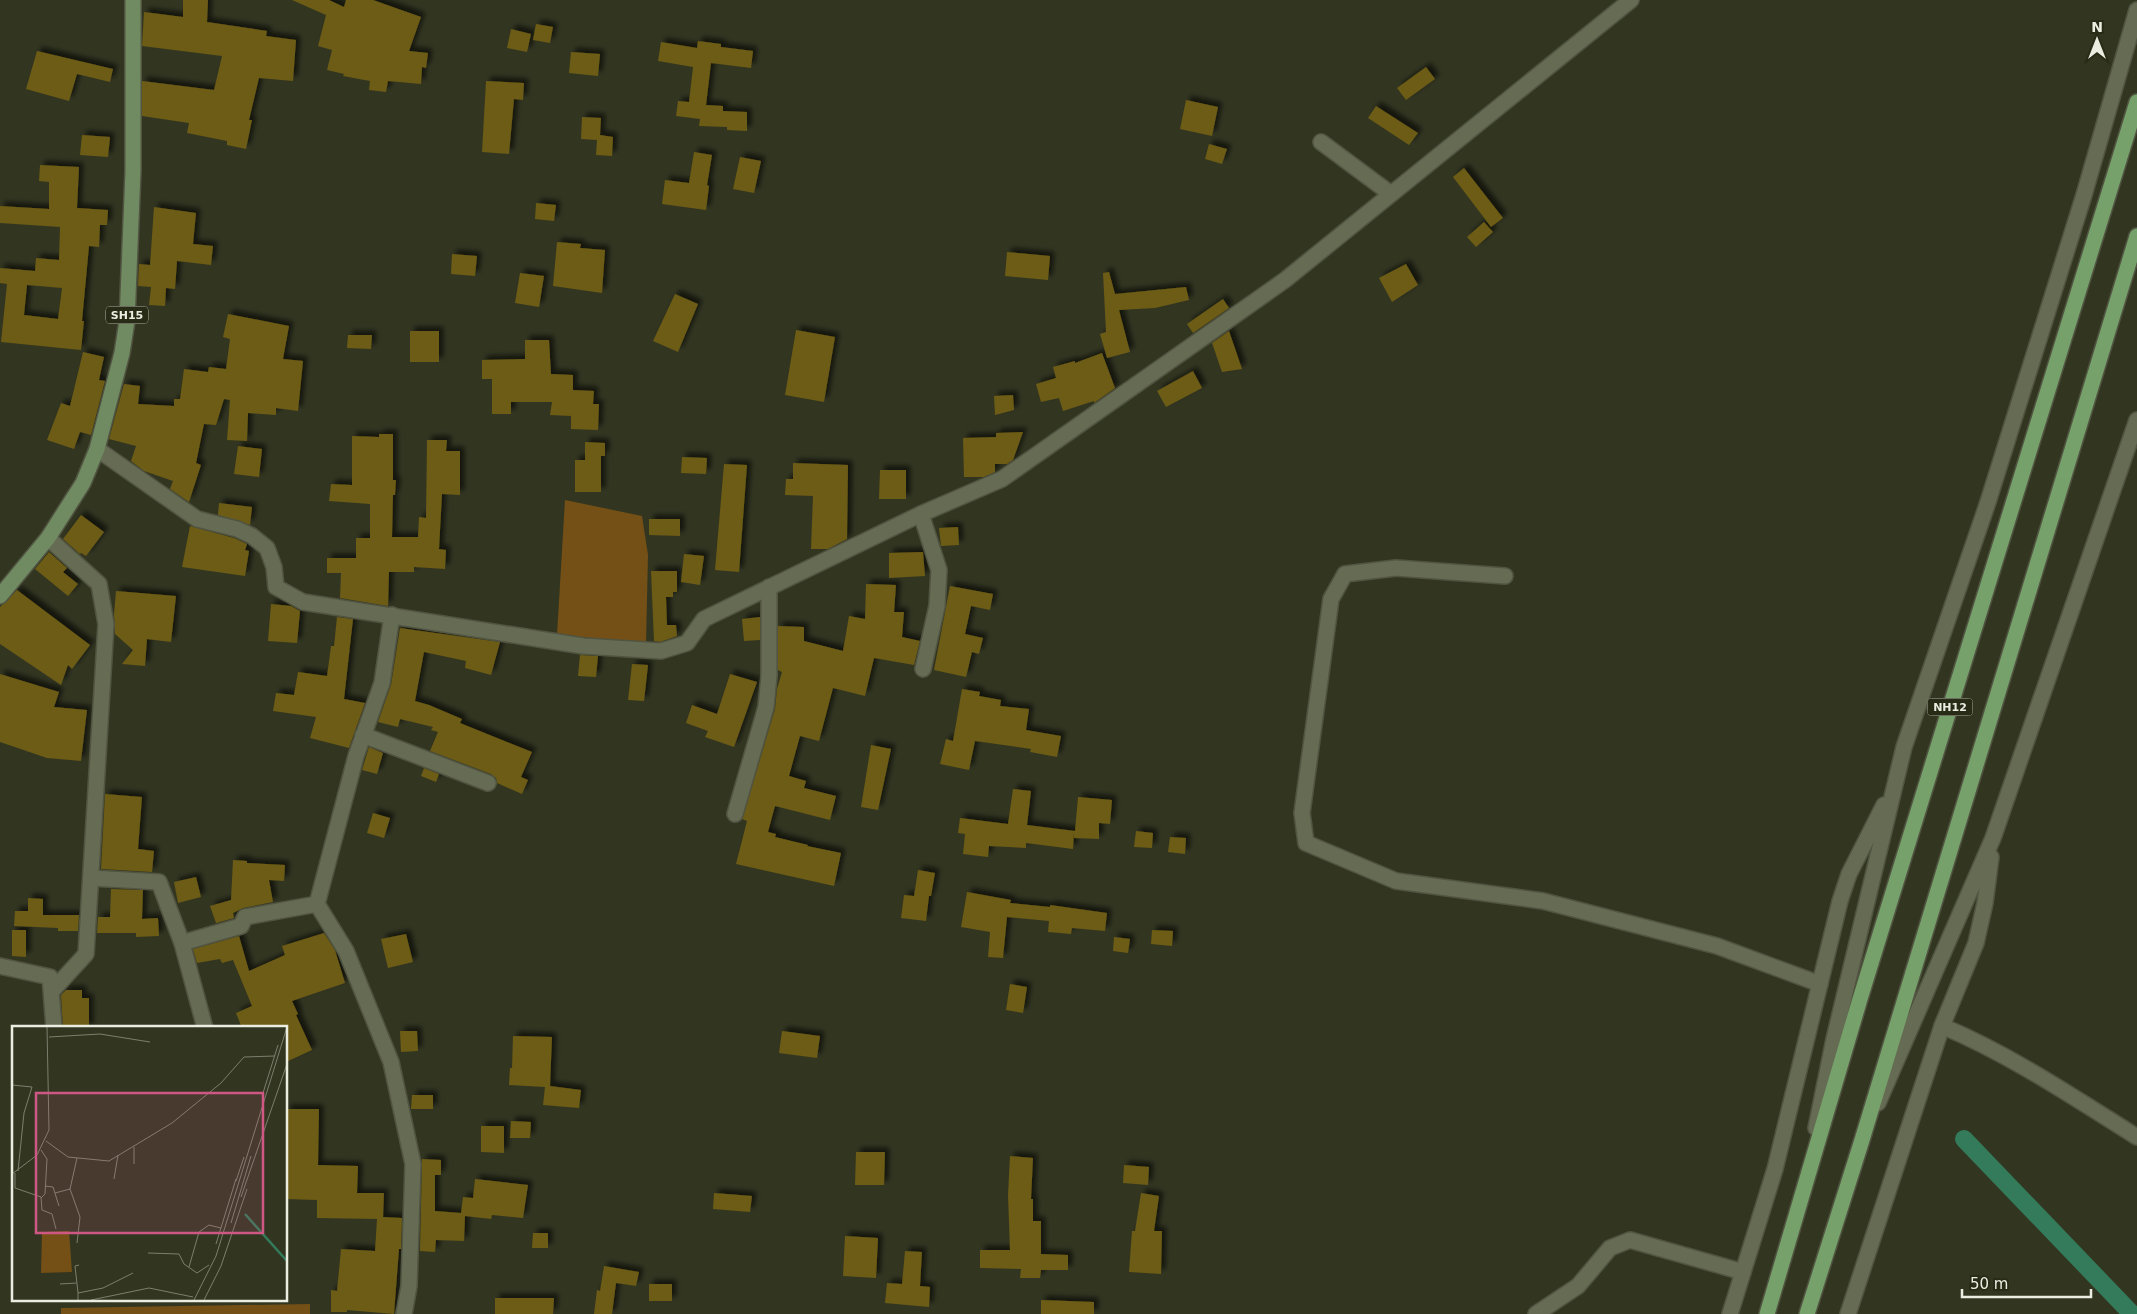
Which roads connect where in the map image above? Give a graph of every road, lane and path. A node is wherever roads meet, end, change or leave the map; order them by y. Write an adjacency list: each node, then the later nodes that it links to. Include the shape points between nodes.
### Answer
1 (133, 0): 9 (main road, SH15, via 133,171 127,321 122,354)
2 (1631, 0): 6 (street)
3 (2137, 10): 19 (street, via 1988,502 1904,747)
4 (2137, 102): 33 (highway, NH12)
5 (1321, 142): 6 (street)
6 (1391, 194): 10 (street, via 1285,280 1002,479)
7 (2136, 242): 32 (highway, NH12)
8 (2137, 420): 21 (street)
9 (97, 449): 11 (main road, SH15, via 83,483); 15 (street, via 197,519 237,529 260,542 267,548 274,567 276,587 303,602)
10 (921, 514): 13 (street); 16 (street, via 939,570 937,606)
11 (48, 538): 14 (main road, SH15); 22 (street, via 99,584 106,624)
12 (1504, 576): 26 (street, via 1396,568 1345,574 1331,599 1302,812 1306,842 1396,881 1543,901 1717,946)
13 (769, 587): 15 (street, via 704,619 687,643 661,651 583,646); 20 (street, via 766,707)
14 (0, 596)
15 (392, 615): 17 (street, via 382,683)
16 (923, 669)
17 (364, 735): 18 (street); 23 (street)
18 (488, 783)
19 (1894, 787): 26 (street, via 1848,874); 33 (street, via 1834,1039)
20 (735, 814)
21 (1993, 838): 30 (street, via 1981,928); 32 (street)
22 (91, 878): 24 (street, via 159,882); 27 (street, via 86,954)
23 (317, 904): 24 (street, via 245,917 241,926); 35 (street, via 350,960 391,1062 413,1164 409,1286)
24 (182, 943): 29 (street)
25 (0, 966): 27 (street, via 50,977)
26 (1820, 984): 34 (street, via 1775,1169)
27 (52, 991): 28 (street)
28 (54, 1026)
29 (204, 1026)
30 (1942, 1026): 31 (street, via 2016,1062); 40 (street)
31 (2137, 1137)
32 (1862, 1140): 39 (highway, NH12)
33 (1802, 1198): 38 (highway, NH12)
34 (1743, 1272): 36 (street, via 1630,1240 1610,1248 1578,1286); 37 (street)
35 (404, 1314)
36 (1536, 1314)
37 (1730, 1314)
38 (1768, 1314)
39 (1807, 1314)
40 (1848, 1314)

